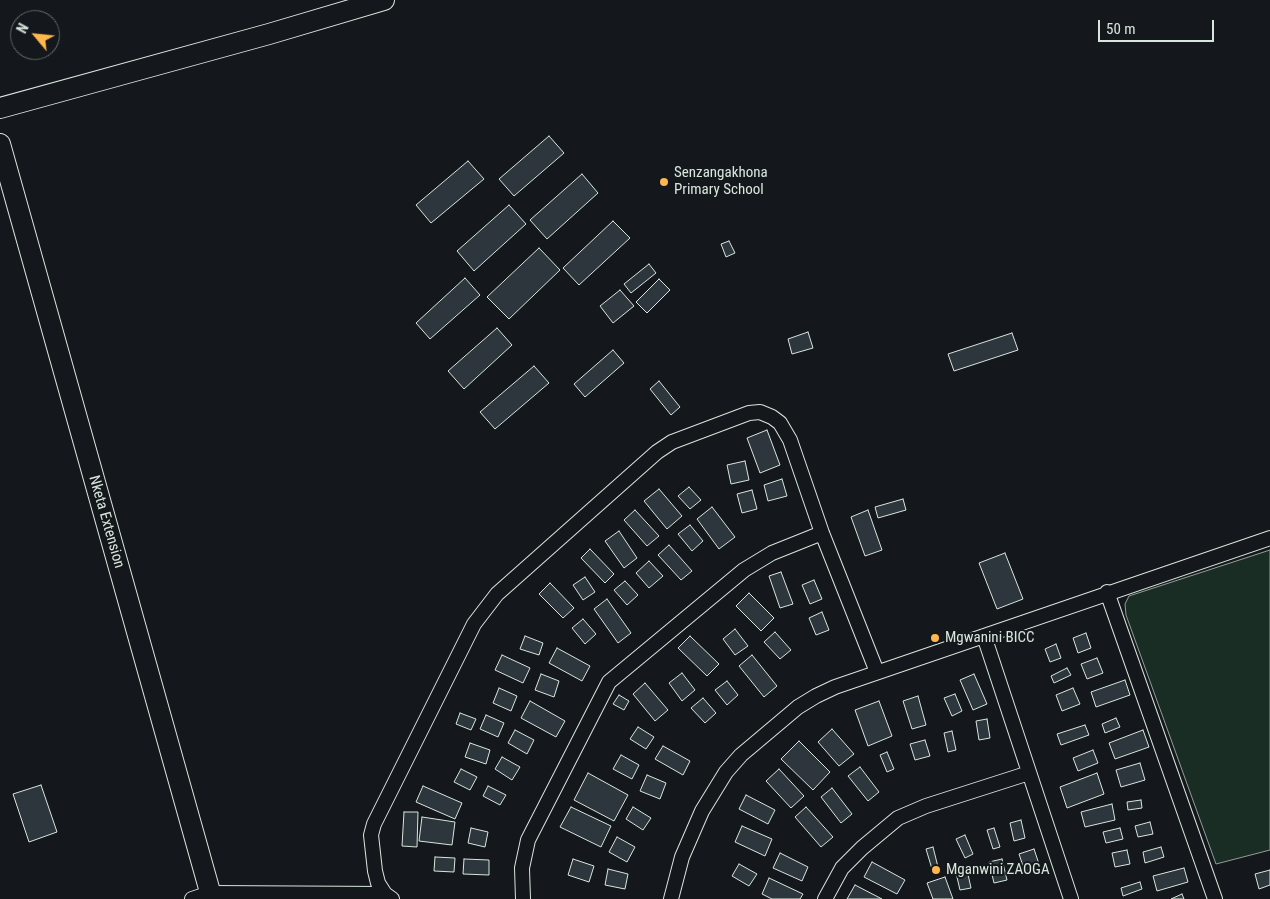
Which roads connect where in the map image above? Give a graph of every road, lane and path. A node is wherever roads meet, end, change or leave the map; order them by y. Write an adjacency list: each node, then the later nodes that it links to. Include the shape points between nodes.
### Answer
1 (384, 0): 2 (street)
2 (0, 108)
3 (0, 144): 11 (street, Nketa Extension)
4 (822, 533): 8 (street); 10 (street, via 790,440 772,416 749,413 672,442 657,452 496,594 474,624 374,824 371,835 375,870 378,883); 12 (street, via 772,553 744,570 609,682 528,840 522,868)
5 (1270, 538): 6 (street)
6 (1108, 592): 7 (street); 16 (street)
7 (984, 636): 8 (street); 9 (street)
8 (877, 672): 13 (street, via 834,687 810,700 741,755 726,772 702,811 682,857)
9 (1029, 773): 14 (street, via 898,818 842,868); 15 (street)
10 (389, 896): 11 (street)
11 (205, 897)
12 (523, 899)
13 (671, 899)
14 (825, 899)
15 (1071, 899)
16 (1215, 899)

